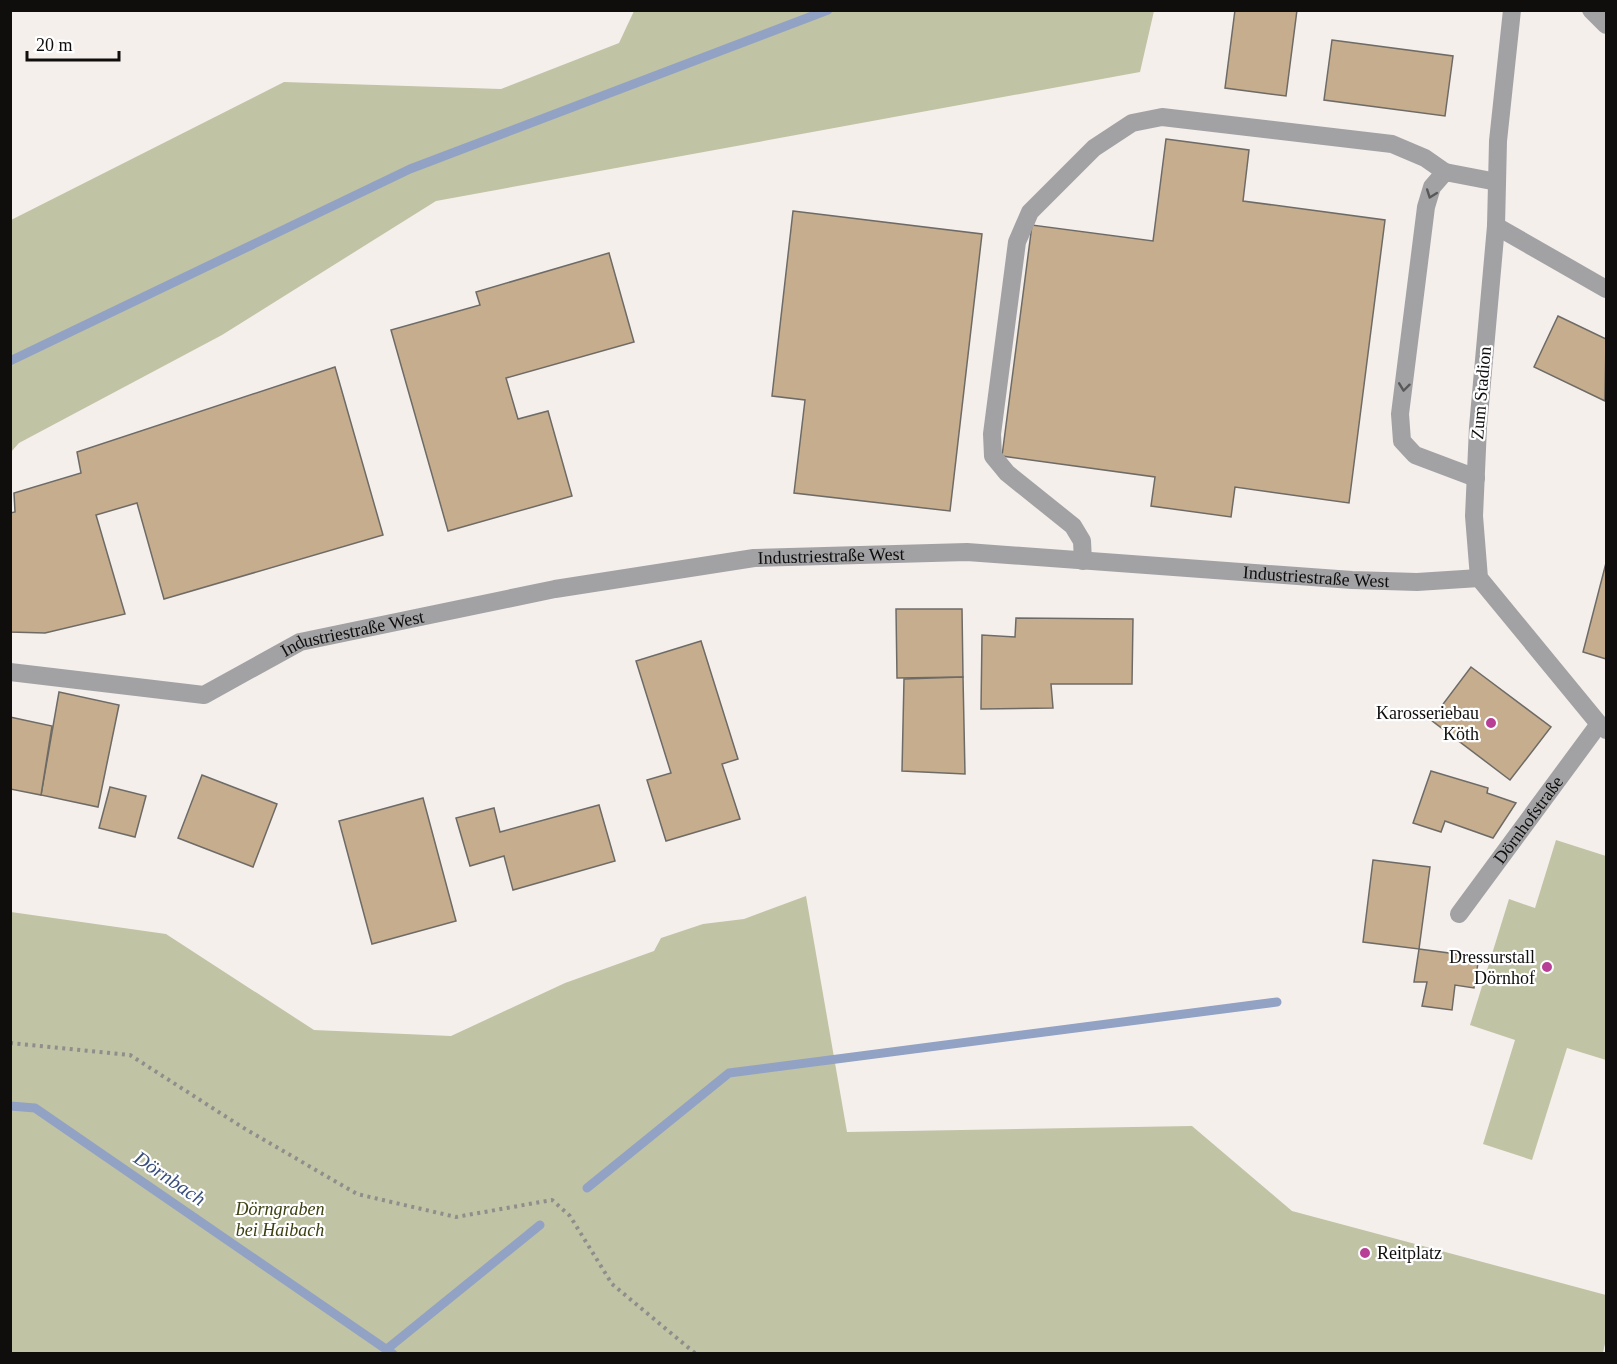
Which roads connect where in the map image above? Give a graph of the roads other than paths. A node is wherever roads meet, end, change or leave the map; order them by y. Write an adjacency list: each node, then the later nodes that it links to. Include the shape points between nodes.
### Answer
1 (1512, 10): 5 (street, Zum Stadion)
2 (1591, 10): 3 (street)
3 (1606, 25)
4 (1445, 172): 5 (street); 8 (street, one-way to 8, via 1432,187 1426,207 1400,414 1402,441 1414,455); 9 (street, via 1425,158 1392,144 1162,117 1132,123 1094,148 1060,179 1030,212 1017,242 992,434 993,456 1007,473 1072,526 1082,542)
5 (1497, 182): 6 (street, Zum Stadion)
6 (1496, 226): 7 (street); 8 (street, Zum Stadion)
7 (1606, 289)
8 (1476, 478): 10 (street, Zum Stadion, via 1474,516)
9 (1083, 561): 10 (street, Industriestraße West, via 1352,580 1417,582); 11 (street, Industriestraße West, via 967,552 754,558 578,585 300,642 204,695)
10 (1479, 578): 12 (street)
11 (10, 672)
12 (1603, 727): 13 (street, Dörnhofstraße)
13 (1459, 914)

